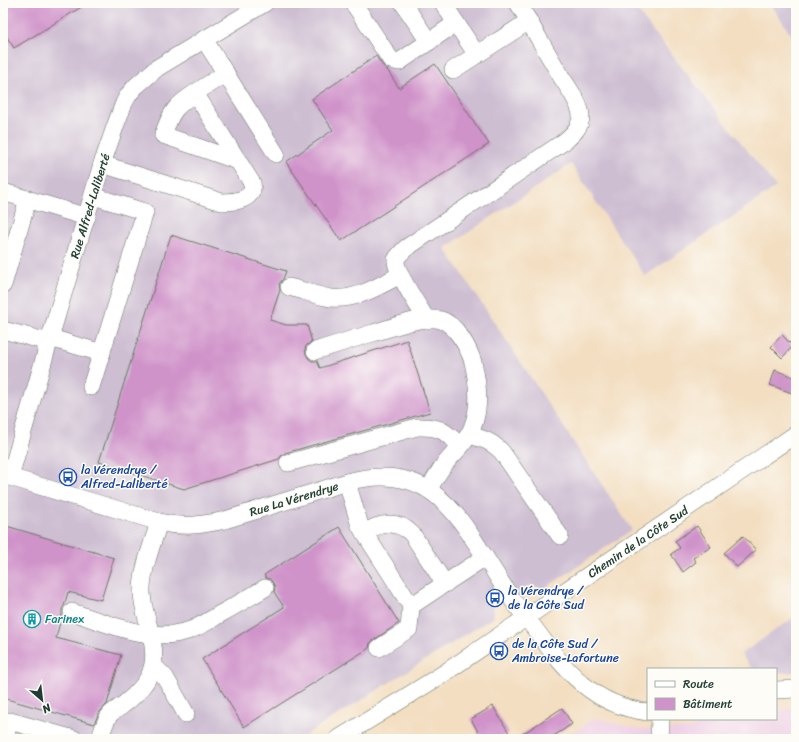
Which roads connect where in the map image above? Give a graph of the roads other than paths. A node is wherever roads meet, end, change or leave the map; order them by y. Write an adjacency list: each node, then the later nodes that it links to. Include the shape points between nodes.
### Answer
1 (265, 3): 8 (street, Rue Alfred-Laliberté)
2 (354, 3): 9 (street, via 391,60 398,62)
3 (403, 3): 9 (street)
4 (443, 3): 7 (street)
5 (518, 3): 6 (street)
6 (529, 22): 10 (street); 21 (street, via 574,97 581,112 580,123 565,141 406,248 396,260)
7 (456, 23): 9 (street); 10 (street)
8 (204, 39): 12 (street); 16 (street, Rue Alfred-Laliberté, via 157,68 128,94)
9 (429, 42)
10 (477, 55): 11 (street)
11 (453, 70)
12 (226, 73): 13 (street); 14 (street)
13 (195, 93): 15 (street); 15 (street, via 177,106 163,136)
14 (276, 154)
15 (238, 161): 16 (street, via 253,187 247,197 233,202 222,202)
16 (102, 164): 18 (street, Rue Alfred-Laliberté)
17 (3, 192): 19 (street)
18 (93, 196): 20 (street, Rue Alfred-Laliberté); 28 (street, via 145,212)
19 (28, 199): 20 (street); 22 (street)
20 (87, 217): 26 (street, Rue Alfred-Laliberté)
21 (400, 275): 23 (street, via 374,289 348,298 330,298); 24 (street)
22 (3, 285)
23 (289, 287)
24 (427, 320): 27 (street, via 402,324); 31 (street, via 443,320 453,327 470,352 478,401 476,416)
25 (3, 330): 26 (street)
26 (49, 340): 28 (street); 33 (street, Rue Alfred-Laliberté)
27 (315, 351)
28 (102, 353): 29 (street)
29 (91, 387)
30 (796, 434): 44 (street, Chemin de la Côte Sud)
31 (465, 440): 32 (street, via 437,428 417,427); 35 (street, via 441,469); 38 (street, via 489,441 502,452)
32 (288, 463)
33 (7, 476): 36 (street, Rue La Vérendrye)
34 (346, 482): 35 (street, Rue La Vérendrye, via 378,476 392,477 407,480); 36 (street, Rue La Vérendrye, via 209,524 178,526); 37 (street)
35 (428, 490): 39 (street, Rue La Vérendrye, via 450,508)
36 (159, 522): 45 (street, via 143,578 143,605)
37 (364, 533): 40 (street, via 390,523 400,525 412,534); 42 (street)
38 (560, 536)
39 (485, 557): 40 (street); 44 (street, Rue La Vérendrye)
40 (445, 584): 42 (street)
41 (265, 588): 45 (street, via 199,627 176,634)
42 (411, 606): 46 (street, via 409,629)
43 (72, 612): 45 (street)
44 (526, 618): 50 (street, Rue La Vérendrye, via 560,662 586,687 615,704); 56 (street, Chemin de la Côte Sud, via 443,674)
45 (150, 634): 47 (street, via 154,656)
46 (379, 648)
47 (152, 668): 51 (street, via 157,669 165,677); 55 (street, via 144,684 132,698 109,715)
48 (796, 689): 49 (street)
49 (777, 690)
50 (647, 712)
51 (186, 714)
52 (660, 720): 57 (street)
53 (4, 739): 54 (street, via 10,720)
54 (74, 739)
55 (100, 739)
56 (338, 739)
57 (660, 739)

